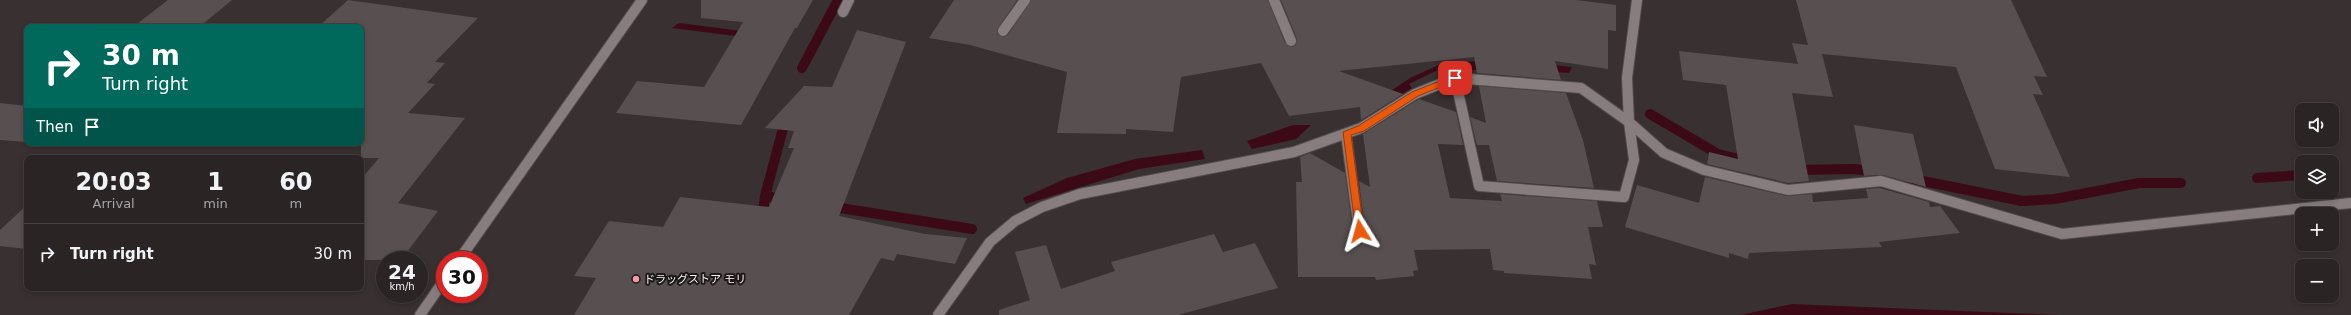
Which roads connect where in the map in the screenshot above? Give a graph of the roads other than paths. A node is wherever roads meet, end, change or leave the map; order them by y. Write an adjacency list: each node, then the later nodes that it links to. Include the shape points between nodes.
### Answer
1 (642, 0): 14 (street)
2 (849, 0): 6 (street)
3 (1025, 0): 7 (street)
4 (1274, 0): 8 (street)
5 (1637, 0): 10 (street, via 1627,78)
6 (843, 12)
7 (1003, 31)
8 (1291, 41)
9 (1455, 78): 10 (street, via 1581,88); 10 (street, via 1479,186 1624,197 1634,160); 11 (street, via 1415,94 1361,128)
10 (1628, 122): 12 (street, via 1664,153 1704,170 1788,190 1881,181 2062,234)
11 (1346, 134): 13 (street); 17 (street, via 1294,152 1080,194 1042,207 1015,221 990,242)
12 (2351, 203)
13 (1360, 231)
14 (465, 251)
15 (436, 292): 16 (street)
16 (420, 315)
17 (938, 315)

